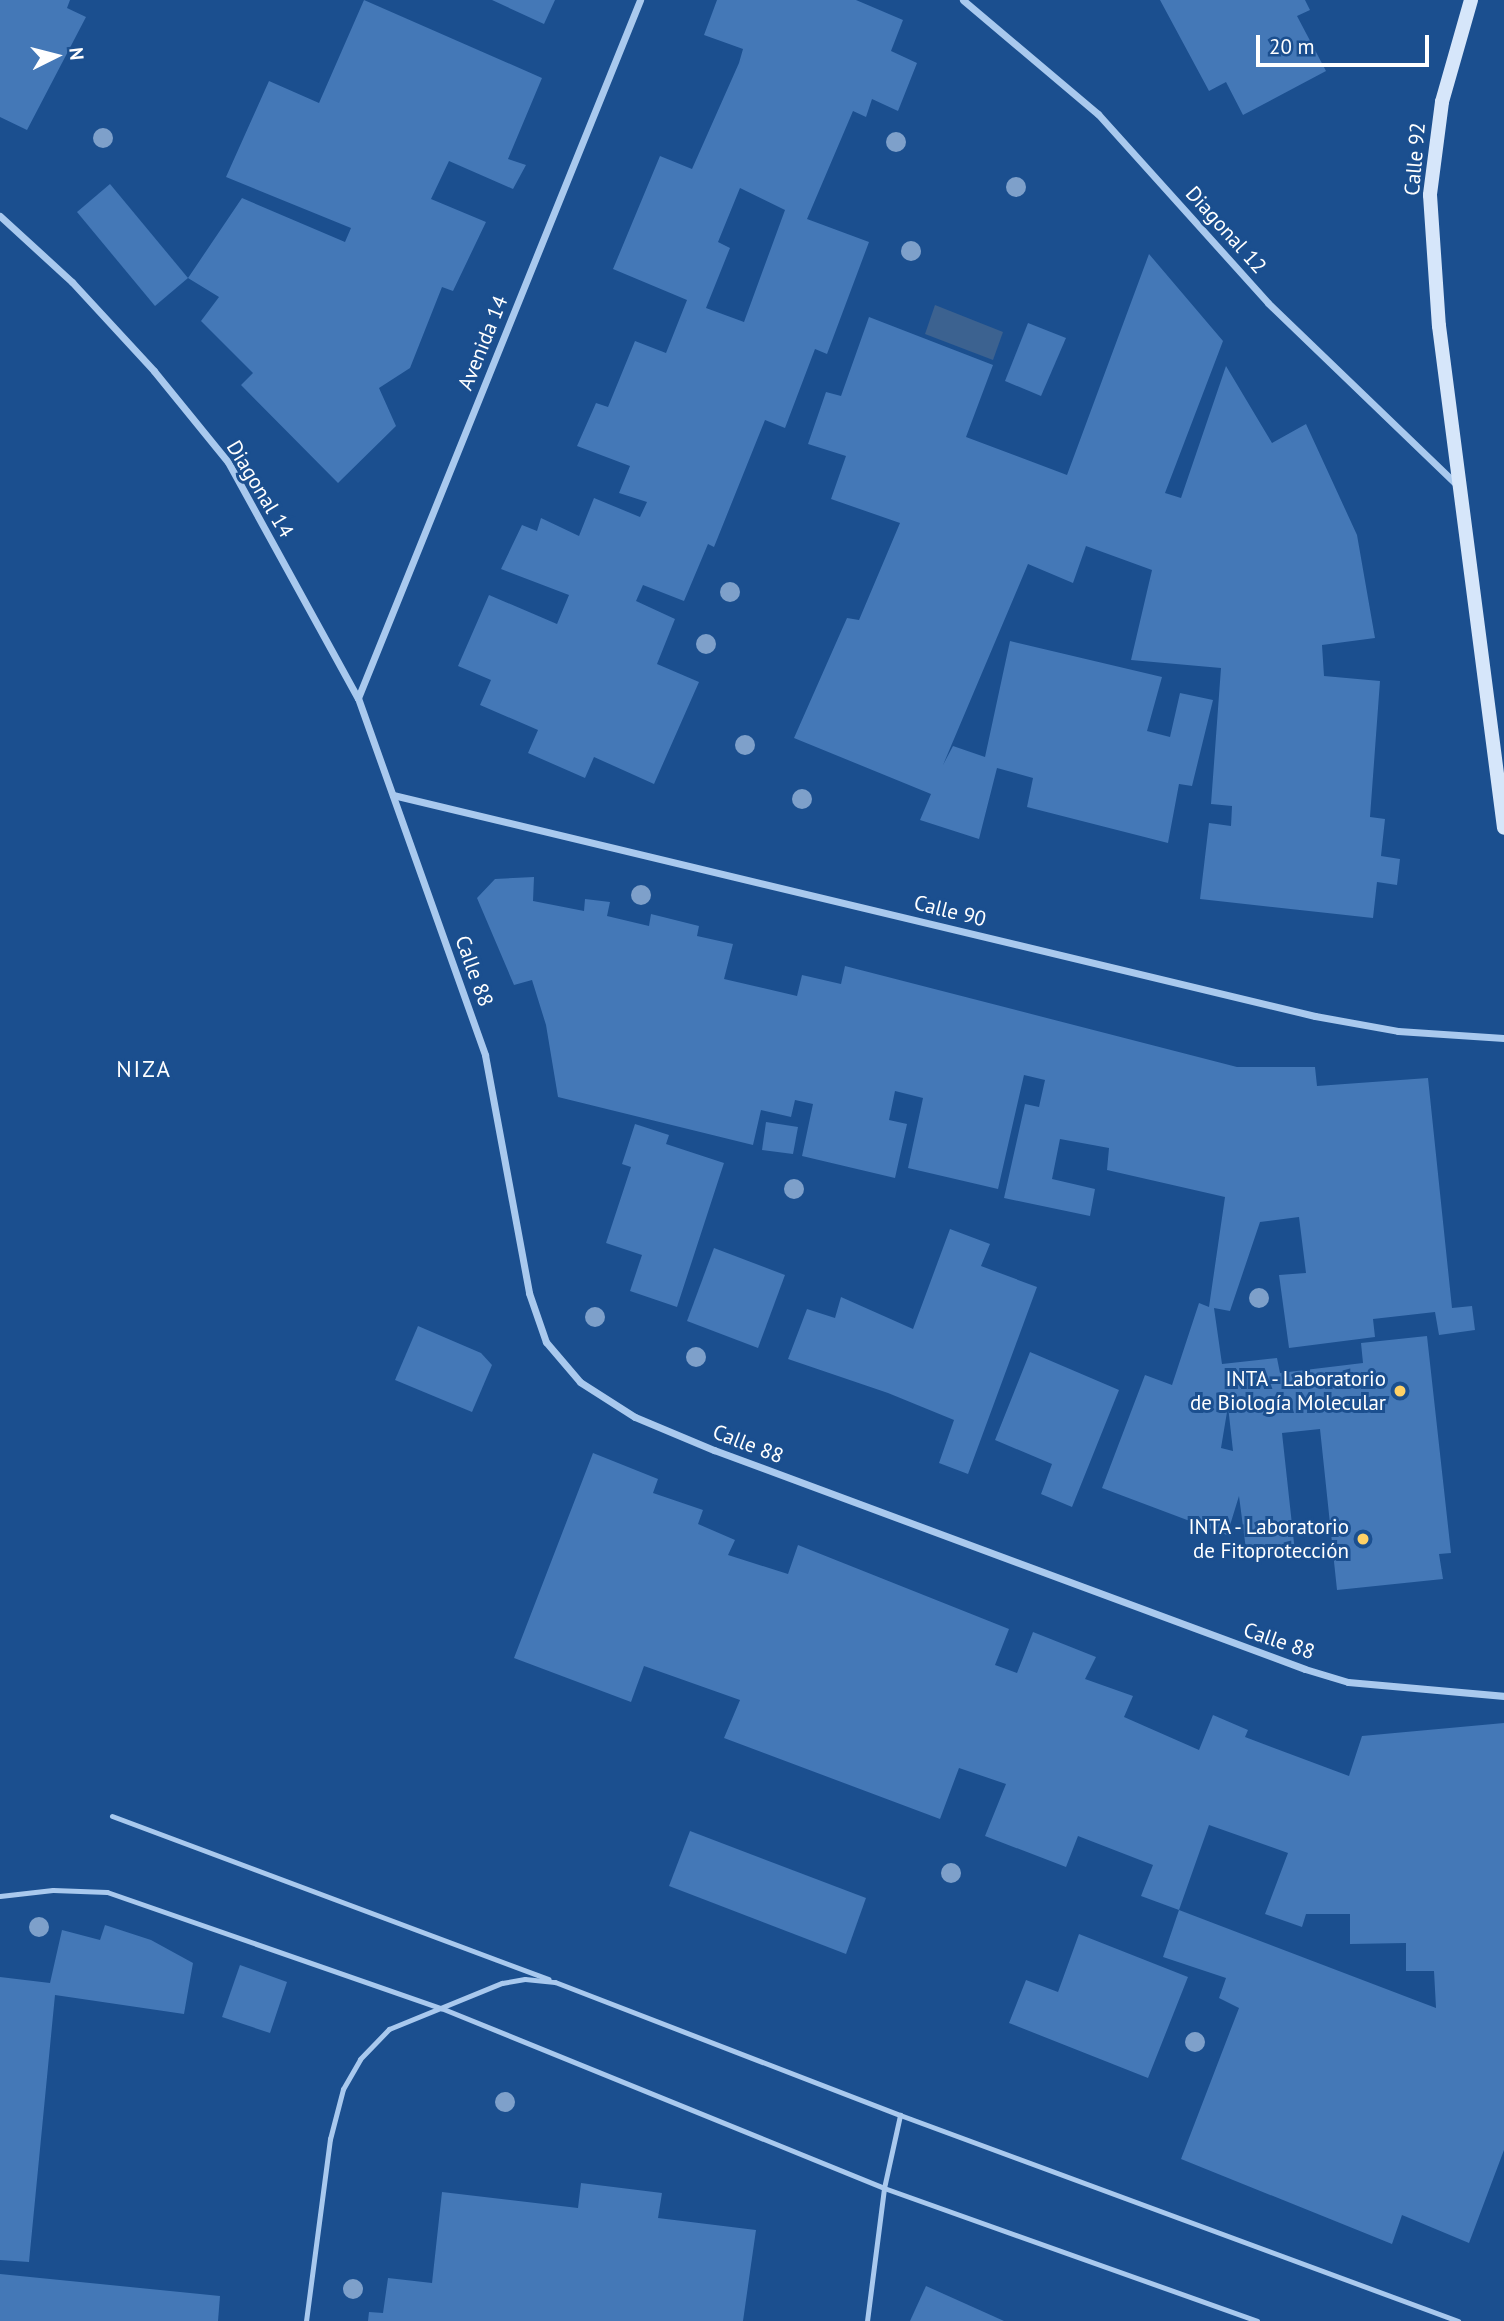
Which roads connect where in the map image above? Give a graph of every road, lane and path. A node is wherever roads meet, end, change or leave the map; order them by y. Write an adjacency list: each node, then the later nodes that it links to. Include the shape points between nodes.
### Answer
1 (640, 0): 6 (street, Avenida 14)
2 (963, 0): 5 (street, Diagonal 12, via 1098,114 1268,303)
3 (1471, 0): 5 (main road, Calle 92, via 1442,102 1430,195 1439,327)
4 (0, 216): 6 (street, Diagonal 14, via 100,312 228,462)
5 (1459, 487): 8 (main road, Calle 92)
6 (358, 698): 7 (street, Diagonal 14)
7 (393, 795): 9 (street, Calle 90, via 1315,1016 1398,1031); 10 (street, Calle 88, via 485,1055 528,1293 546,1342 580,1382 635,1417 714,1450 1304,1669 1348,1682)
8 (1504, 828)
9 (1504, 1038)
10 (1504, 1696)
11 (112, 1816): 13 (lane)
12 (0, 1896): 14 (lane, via 53,1890 107,1892)
13 (555, 1982): 14 (lane, via 525,1979 502,1983); 15 (lane)
14 (441, 2008): 16 (lane); 17 (lane, via 388,2029 360,2059 343,2089 330,2139)
15 (900, 2115): 16 (lane); 20 (lane)
16 (884, 2188): 18 (lane); 19 (lane)
17 (306, 2321)
18 (867, 2321)
19 (1257, 2321)
20 (1458, 2321)

